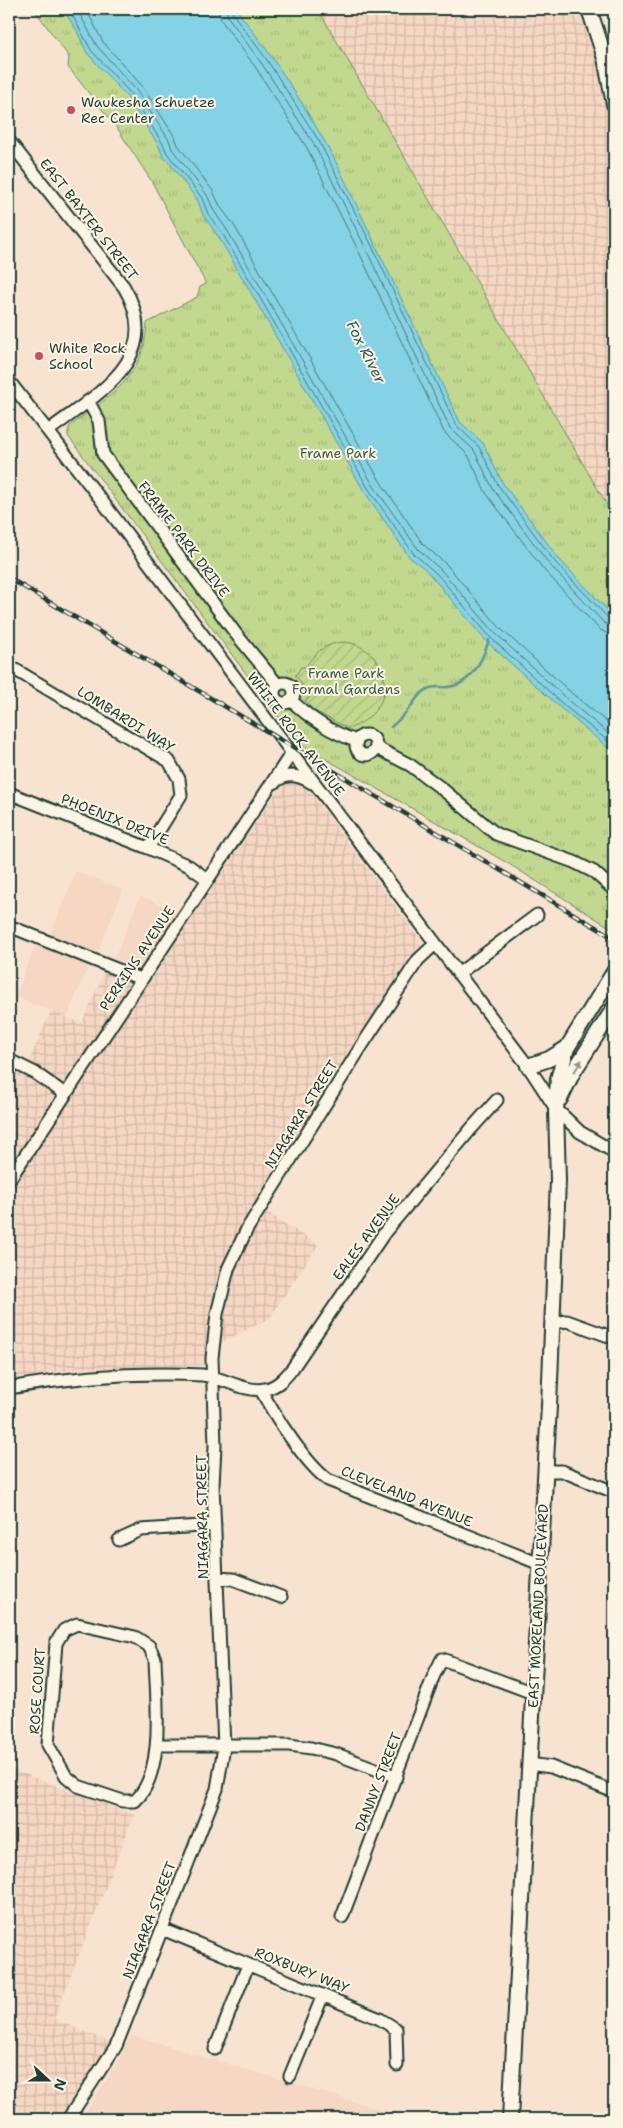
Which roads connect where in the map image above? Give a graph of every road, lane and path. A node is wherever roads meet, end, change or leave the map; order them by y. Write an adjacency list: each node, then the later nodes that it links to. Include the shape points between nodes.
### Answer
1 (589, 9): 2 (main road, via 605,58)
2 (614, 104)
3 (9, 141): 5 (street, EAST BAXTER STREET, via 124,287 135,310 138,328 130,358 114,379)
4 (9, 381): 6 (street, WHITE ROCK AVENUE)
5 (88, 401): 6 (street, EAST BAXTER STREET); 14 (street, FRAME PARK DRIVE, via 99,421 103,454 236,634 278,685 275,690 277,699 282,702 291,700 326,728 356,741 362,736 371,736 377,748 410,765 496,834 574,862 594,872)
6 (48, 432): 8 (street, WHITE ROCK AVENUE)
7 (9, 666): 12 (street, LOMBARDI WAY, via 169,761 179,779 181,795)
8 (292, 754): 9 (street, WHITE ROCK AVENUE); 11 (street, PERKINS AVENUE)
9 (316, 785): 11 (street, via 296,776 285,776 275,782); 17 (street, WHITE ROCK AVENUE)
10 (9, 793): 12 (street, PHOENIX DRIVE)
11 (262, 798): 13 (street, PERKINS AVENUE)
12 (148, 848): 13 (street, PHOENIX DRIVE, via 190,866)
13 (207, 880): 20 (street, PERKINS AVENUE)
14 (614, 890)
15 (537, 915): 19 (street)
16 (9, 926): 20 (street)
17 (435, 944): 19 (street, WHITE ROCK AVENUE); 34 (street, NIAGARA STREET, via 418,960 361,1047 235,1252 218,1307)
18 (614, 972): 21 (main road, EAST MORELAND BOULEVARD)
19 (458, 974): 26 (street, WHITE ROCK AVENUE)
20 (141, 979): 27 (street, PERKINS AVENUE)
21 (601, 994): 22 (main road); 24 (main road, EAST MORELAND BOULEVARD)
22 (614, 1004)
23 (614, 1008): 29 (main road, EAST MORELAND BOULEVARD, one-way to 23, via 572,1074)
24 (567, 1048): 26 (main road, via 549,1060); 29 (main road, EAST MORELAND BOULEVARD, via 558,1079)
25 (9, 1060): 27 (street)
26 (528, 1066): 29 (street, WHITE ROCK AVENUE)
27 (65, 1094): 31 (street, PERKINS AVENUE)
28 (497, 1100): 36 (street, EALES AVENUE, via 385,1232 292,1369 275,1386)
29 (556, 1109): 30 (street, WHITE ROCK AVENUE, via 580,1132); 32 (main road, EAST MORELAND BOULEVARD, via 558,1180)
30 (614, 1152)
31 (9, 1180)
32 (552, 1323): 33 (street, via 567,1321); 37 (main road, EAST MORELAND BOULEVARD)
33 (614, 1338)
34 (211, 1376): 35 (street, via 75,1378); 36 (street); 39 (street, NIAGARA STREET)
35 (9, 1388)
36 (261, 1390): 41 (street, CLEVELAND AVENUE, via 271,1410 328,1480)
37 (545, 1471): 38 (street, via 562,1471); 41 (main road, EAST MORELAND BOULEVARD)
38 (614, 1492)
39 (215, 1525): 40 (street, via 141,1530); 42 (street, NIAGARA STREET)
40 (119, 1540)
41 (540, 1564): 44 (main road, EAST MORELAND BOULEVARD)
42 (218, 1578): 43 (street, via 233,1579); 46 (street, NIAGARA STREET)
43 (281, 1597)
44 (533, 1693): 47 (main road, EAST MORELAND BOULEVARD); 48 (street, DANNY STREET, via 442,1659)
45 (158, 1745): 45 (street, ROSE COURT, via 155,1659 149,1646 135,1637 77,1624 64,1630 56,1643 48,1745 66,1776 78,1786 123,1801 135,1801 144,1792); 46 (street)
46 (224, 1747): 48 (street, via 289,1745 310,1748 336,1754); 51 (street, NIAGARA STREET, via 216,1789)
47 (529, 1764): 49 (street, via 551,1767); 58 (main road, EAST MORELAND BOULEVARD)
48 (397, 1777): 50 (street, DANNY STREET)
49 (614, 1792)
50 (342, 1916)
51 (162, 1929): 52 (street, ROXBURY WAY); 57 (street, NIAGARA STREET, via 116,2046)
52 (248, 1965): 53 (street, ROXBURY WAY); 54 (street)
53 (323, 1995): 55 (street, ROXBURY WAY, via 396,2028); 56 (street)
54 (215, 2049)
55 (397, 2064)
56 (290, 2076)
57 (68, 2119)
58 (512, 2119)

